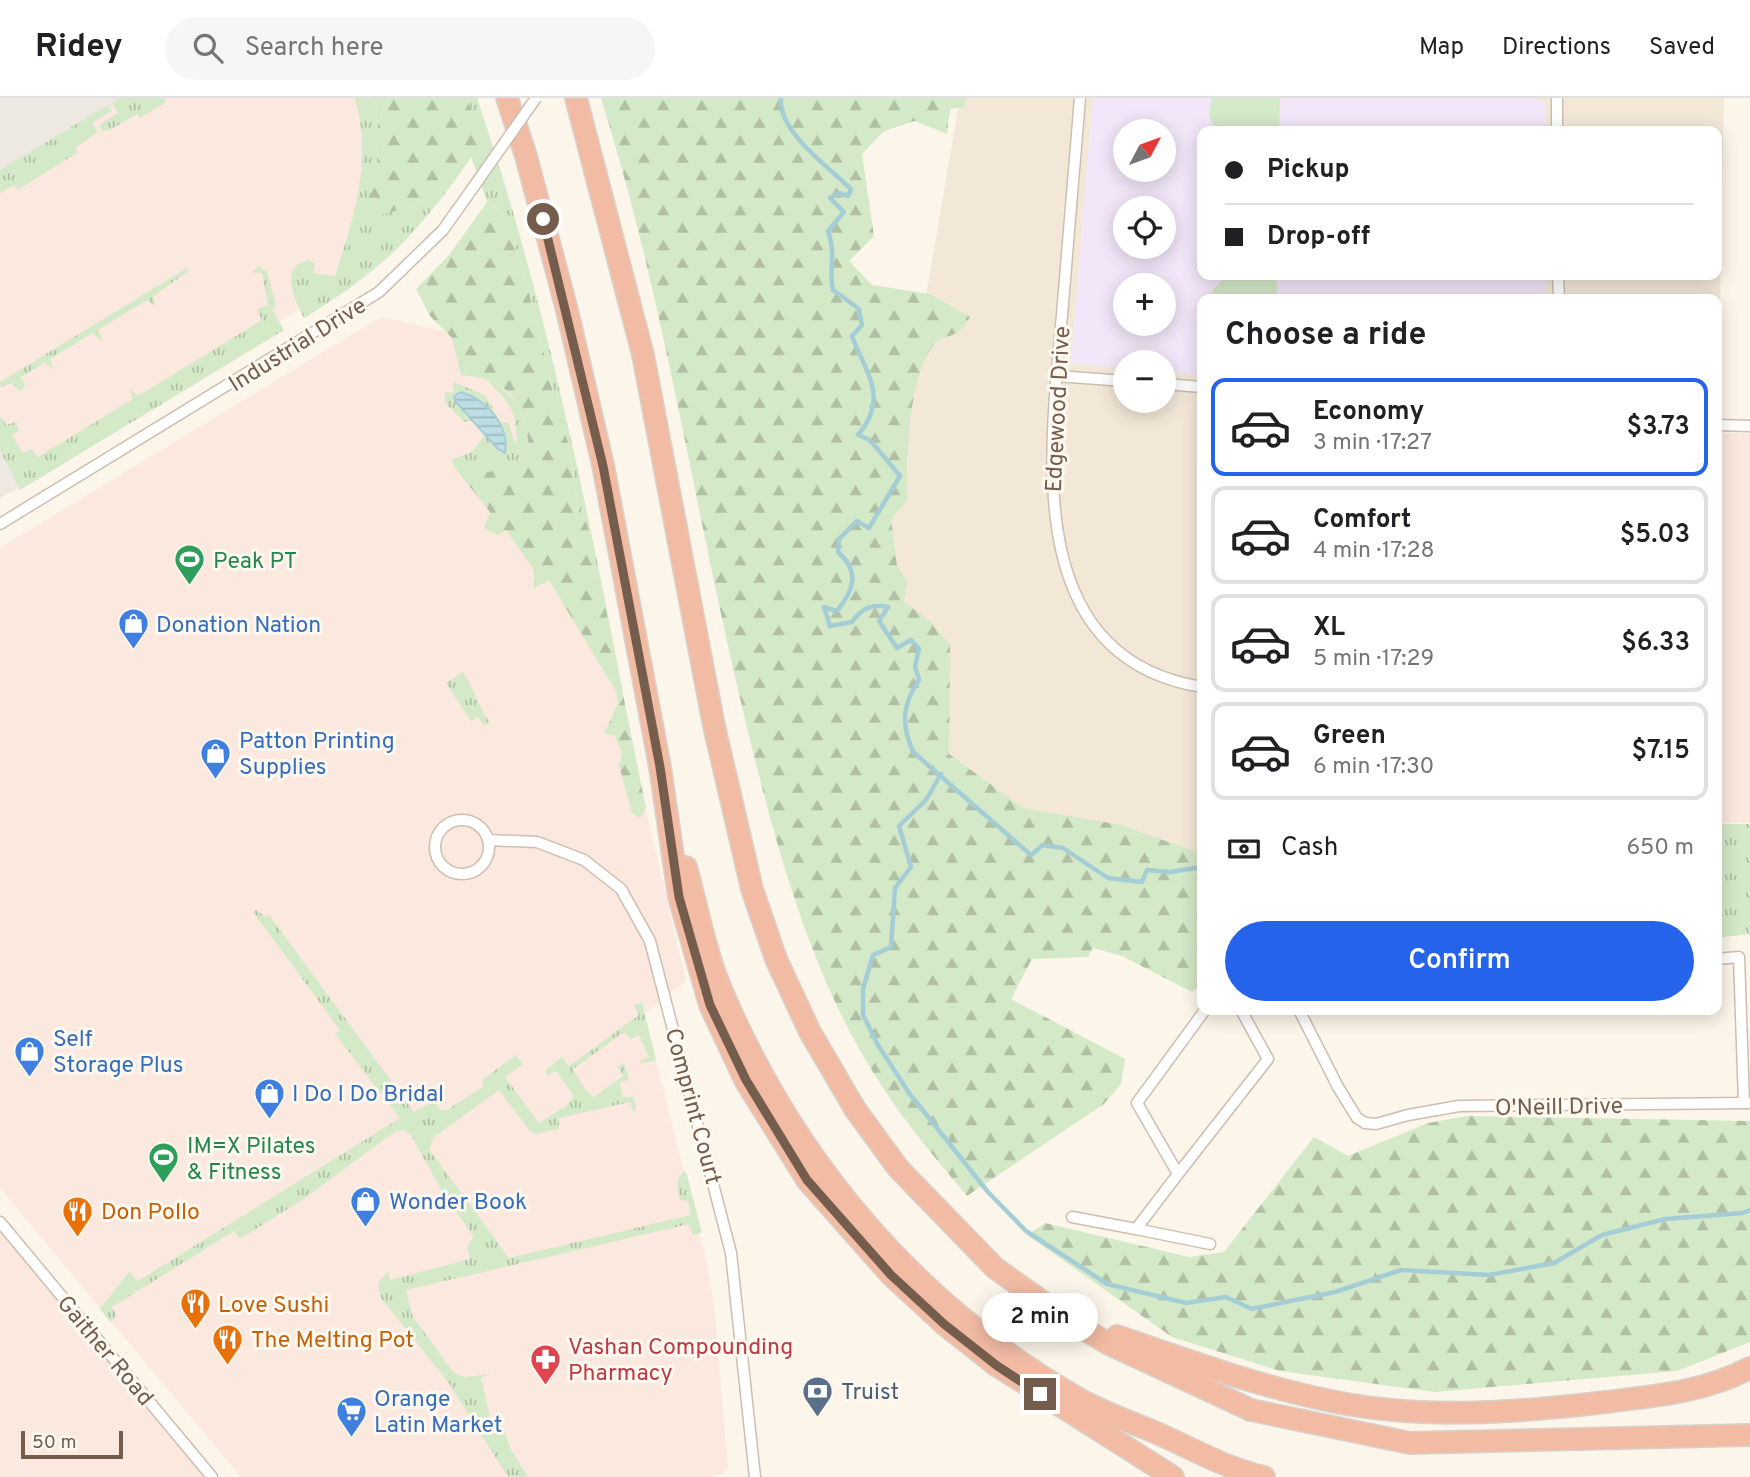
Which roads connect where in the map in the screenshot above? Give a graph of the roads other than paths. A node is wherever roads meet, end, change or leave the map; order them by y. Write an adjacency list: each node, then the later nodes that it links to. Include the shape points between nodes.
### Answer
1 (507, 98): 15 (highway, via 567,310 603,466)
2 (536, 98): 13 (street, Industrial Drive, bridge, via 443,230 379,292)
3 (576, 98): 27 (highway, via 643,355 714,726 752,889 776,959 810,1032 855,1109 898,1168 995,1268)
4 (1080, 98): 7 (street, Edgewood Drive)
5 (1556, 98): 6 (street)
6 (1557, 126)
7 (1056, 376): 8 (street); 14 (street, Edgewood Drive, via 1052,503 1079,601 1103,636 1126,657 1159,677)
8 (1113, 380)
9 (1176, 385): 10 (street)
10 (1197, 387)
11 (1722, 425): 12 (street)
12 (1750, 426)
13 (0, 524)
14 (1197, 686)
15 (660, 767): 32 (highway, via 679,897 710,1005 746,1080 807,1180 891,1275 944,1324 996,1365); 33 (highway, via 718,982 755,1061 803,1143 850,1208 954,1315 1080,1400 1232,1470)
16 (488, 840): 16 (street, via 474,823 455,821 437,835 436,858 454,873 471,873 484,863); 31 (street, Comprint Court, via 537,842 584,860 621,889 650,942 731,1253)
17 (1722, 959): 21 (street, O'Neill Drive, via 1739,957)
18 (1201, 1015): 22 (street, via 1137,1103)
19 (1244, 1015): 22 (street, via 1268,1059)
20 (1302, 1015): 21 (street, O'Neill Drive, via 1357,1118 1365,1124 1459,1107)
21 (1747, 1103)
22 (1178, 1174): 25 (street)
23 (1072, 1217): 25 (street)
24 (0, 1222): 30 (street, Gaither Road)
25 (1136, 1229): 26 (street)
26 (1210, 1244)
27 (1061, 1315): 28 (highway, via 1227,1374 1327,1401 1410,1411 1527,1412 1684,1393); 29 (highway, via 1107,1343 1251,1410 1377,1439 1410,1443)
28 (1750, 1368)
29 (1750, 1435)
30 (212, 1477)
31 (755, 1477)
32 (1173, 1477)
33 (1264, 1477)

